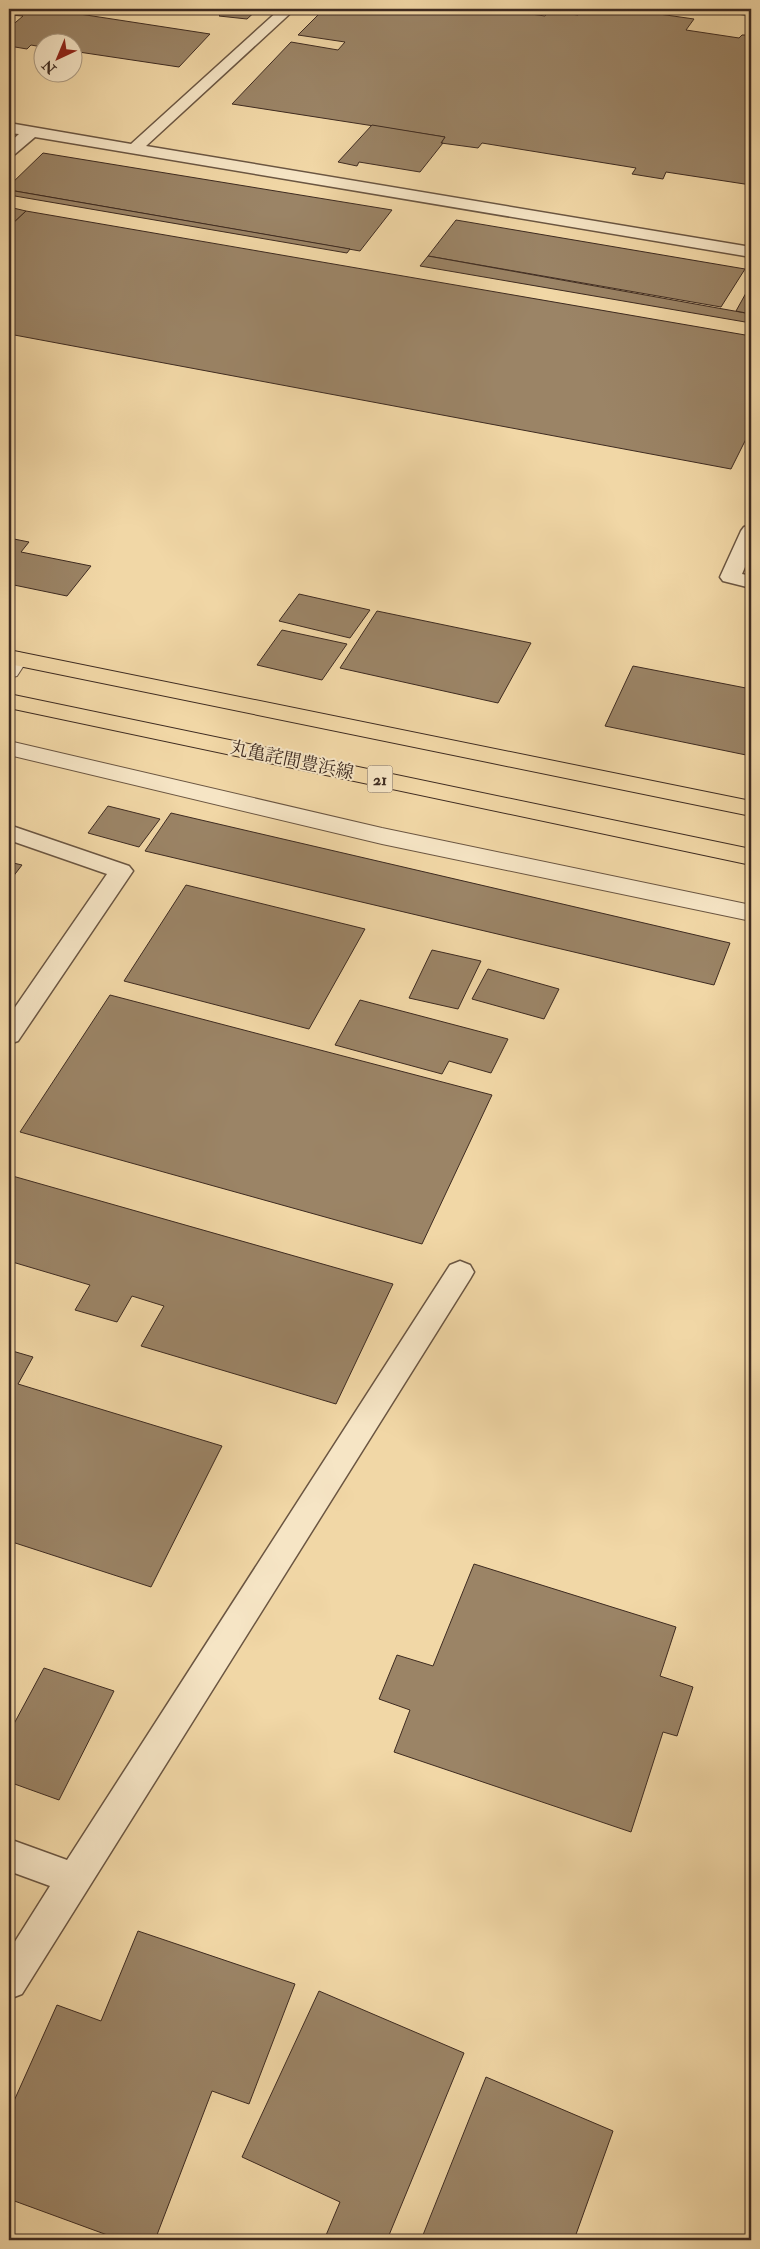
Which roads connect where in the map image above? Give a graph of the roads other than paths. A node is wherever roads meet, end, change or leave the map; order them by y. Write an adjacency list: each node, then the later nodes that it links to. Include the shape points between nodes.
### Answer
1 (288, 9): 6 (lane)
2 (735, 9): 3 (lane)
3 (751, 11)
4 (9, 128): 5 (lane)
5 (30, 132): 6 (lane); 7 (lane)
6 (134, 149): 8 (lane)
7 (9, 152)
8 (751, 252)
9 (751, 531): 10 (lane, via 730,578)
10 (751, 582)
11 (12, 662): 14 (main road)
12 (9, 701): 16 (main road, 丸亀詫間豊浜線 / 21)
13 (9, 748): 17 (street, via 382,836)
14 (751, 809)
15 (9, 832): 18 (lane, via 121,871)
16 (751, 857)
17 (751, 913)
18 (9, 1035)
19 (460, 1272): 21 (lane)
20 (9, 1854): 21 (lane)
21 (74, 1879): 22 (lane)
22 (9, 1982)

